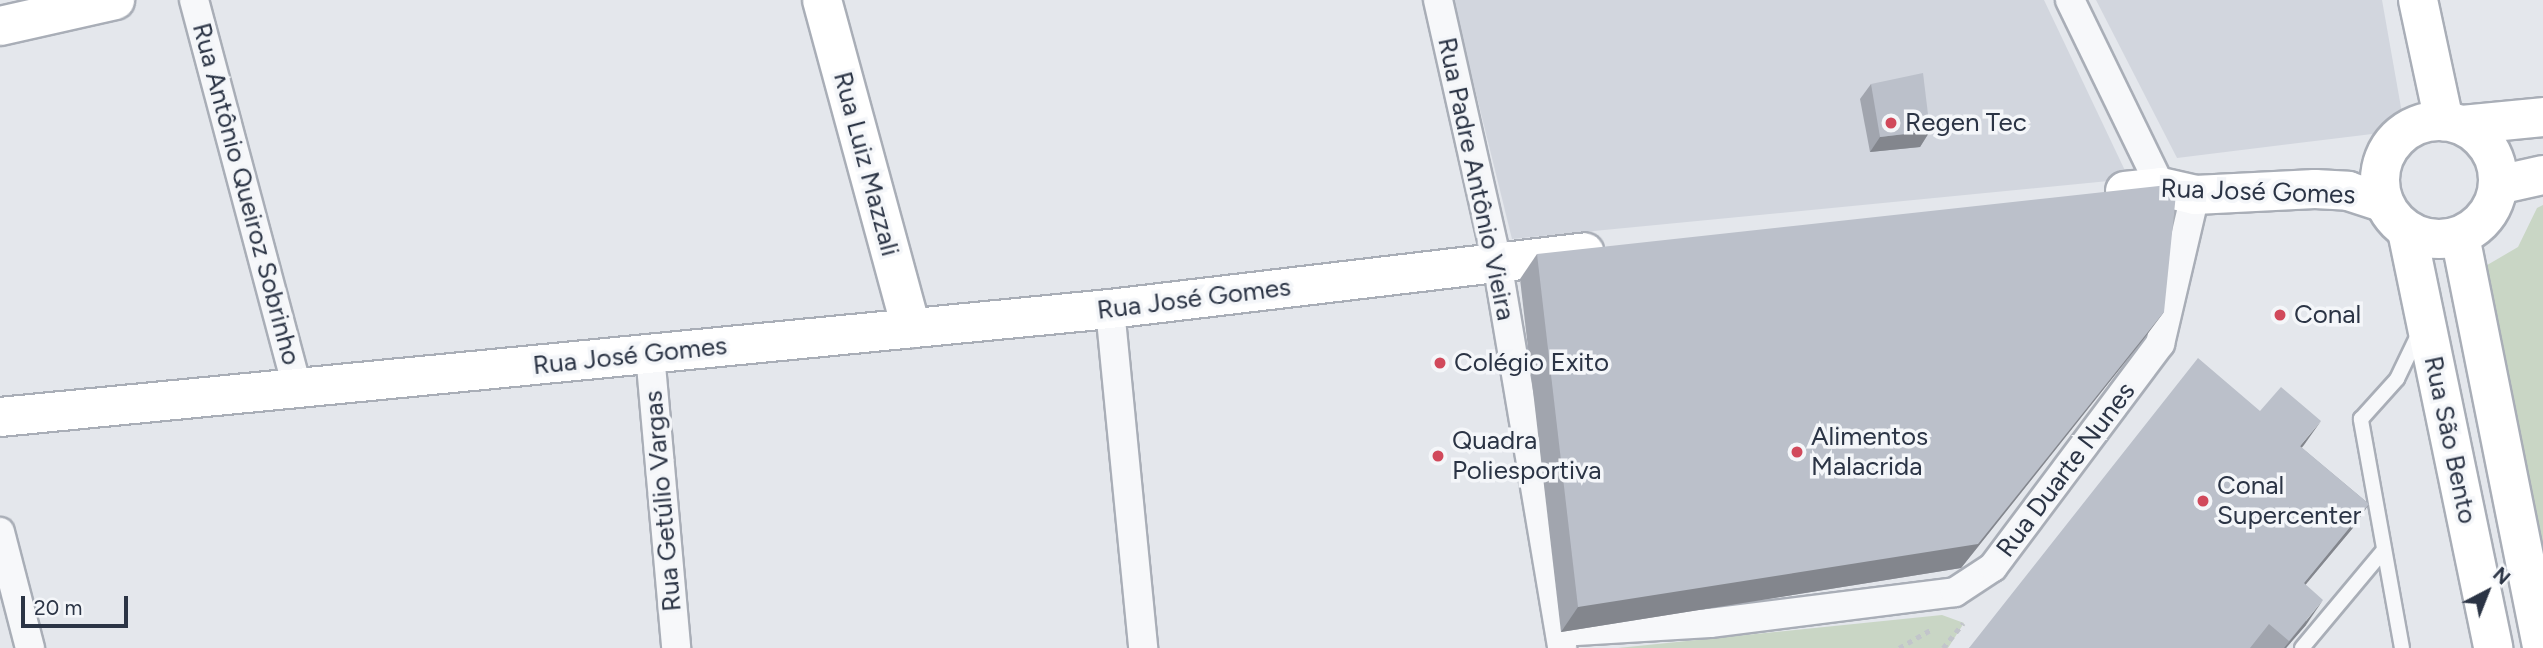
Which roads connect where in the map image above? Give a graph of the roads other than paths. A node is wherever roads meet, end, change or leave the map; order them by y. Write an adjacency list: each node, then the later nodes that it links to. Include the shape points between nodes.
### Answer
1 (115, 0): 7 (main road)
2 (194, 0): 22 (street, Rua Antônio Queiroz Sobrinho)
3 (822, 0): 20 (main road, Rua Luiz Mazzali)
4 (1438, 0): 17 (street, Rua Padre Antônio Vieira)
5 (2070, 0): 12 (street)
6 (2418, 0): 9 (main road)
7 (0, 26)
8 (2543, 117): 9 (main road)
9 (2453, 123): 11 (main road, via 2490,150); 14 (main road, via 2424,122 2392,142 2379,175)
10 (2543, 175): 11 (main road)
11 (2498, 185): 15 (main road, via 2486,216)
12 (2178, 191): 13 (main road, Rua José Gomes); 14 (main road, Rua José Gomes, via 2348,191); 26 (street, Rua Duarte Nunes, via 2160,344 1993,567 1955,592)
13 (2093, 194)
14 (2396, 217): 15 (main road, via 2424,238); 19 (main road, Rua São Bento)
15 (2460, 236): 33 (main road, Rua São Bento)
16 (1615, 248): 17 (main road, Rua José Gomes)
17 (1497, 262): 18 (main road, Rua José Gomes); 26 (street, Rua Padre Antônio Vieira)
18 (1110, 309): 20 (main road, Rua José Gomes); 29 (street)
19 (2425, 319): 25 (lane, via 2397,379 2361,418); 32 (main road, Rua São Bento)
20 (911, 328): 21 (main road, Rua José Gomes)
21 (650, 354): 22 (main road, Rua José Gomes); 28 (street, Rua Getúlio Vargas)
22 (297, 388): 23 (main road, Rua José Gomes)
23 (0, 417)
24 (0, 532): 27 (street)
25 (2384, 550): 30 (lane); 31 (lane)
26 (1561, 640)
27 (30, 648)
28 (676, 648)
29 (1143, 648)
30 (2302, 648)
31 (2402, 648)
32 (2493, 648)
33 (2542, 648)

